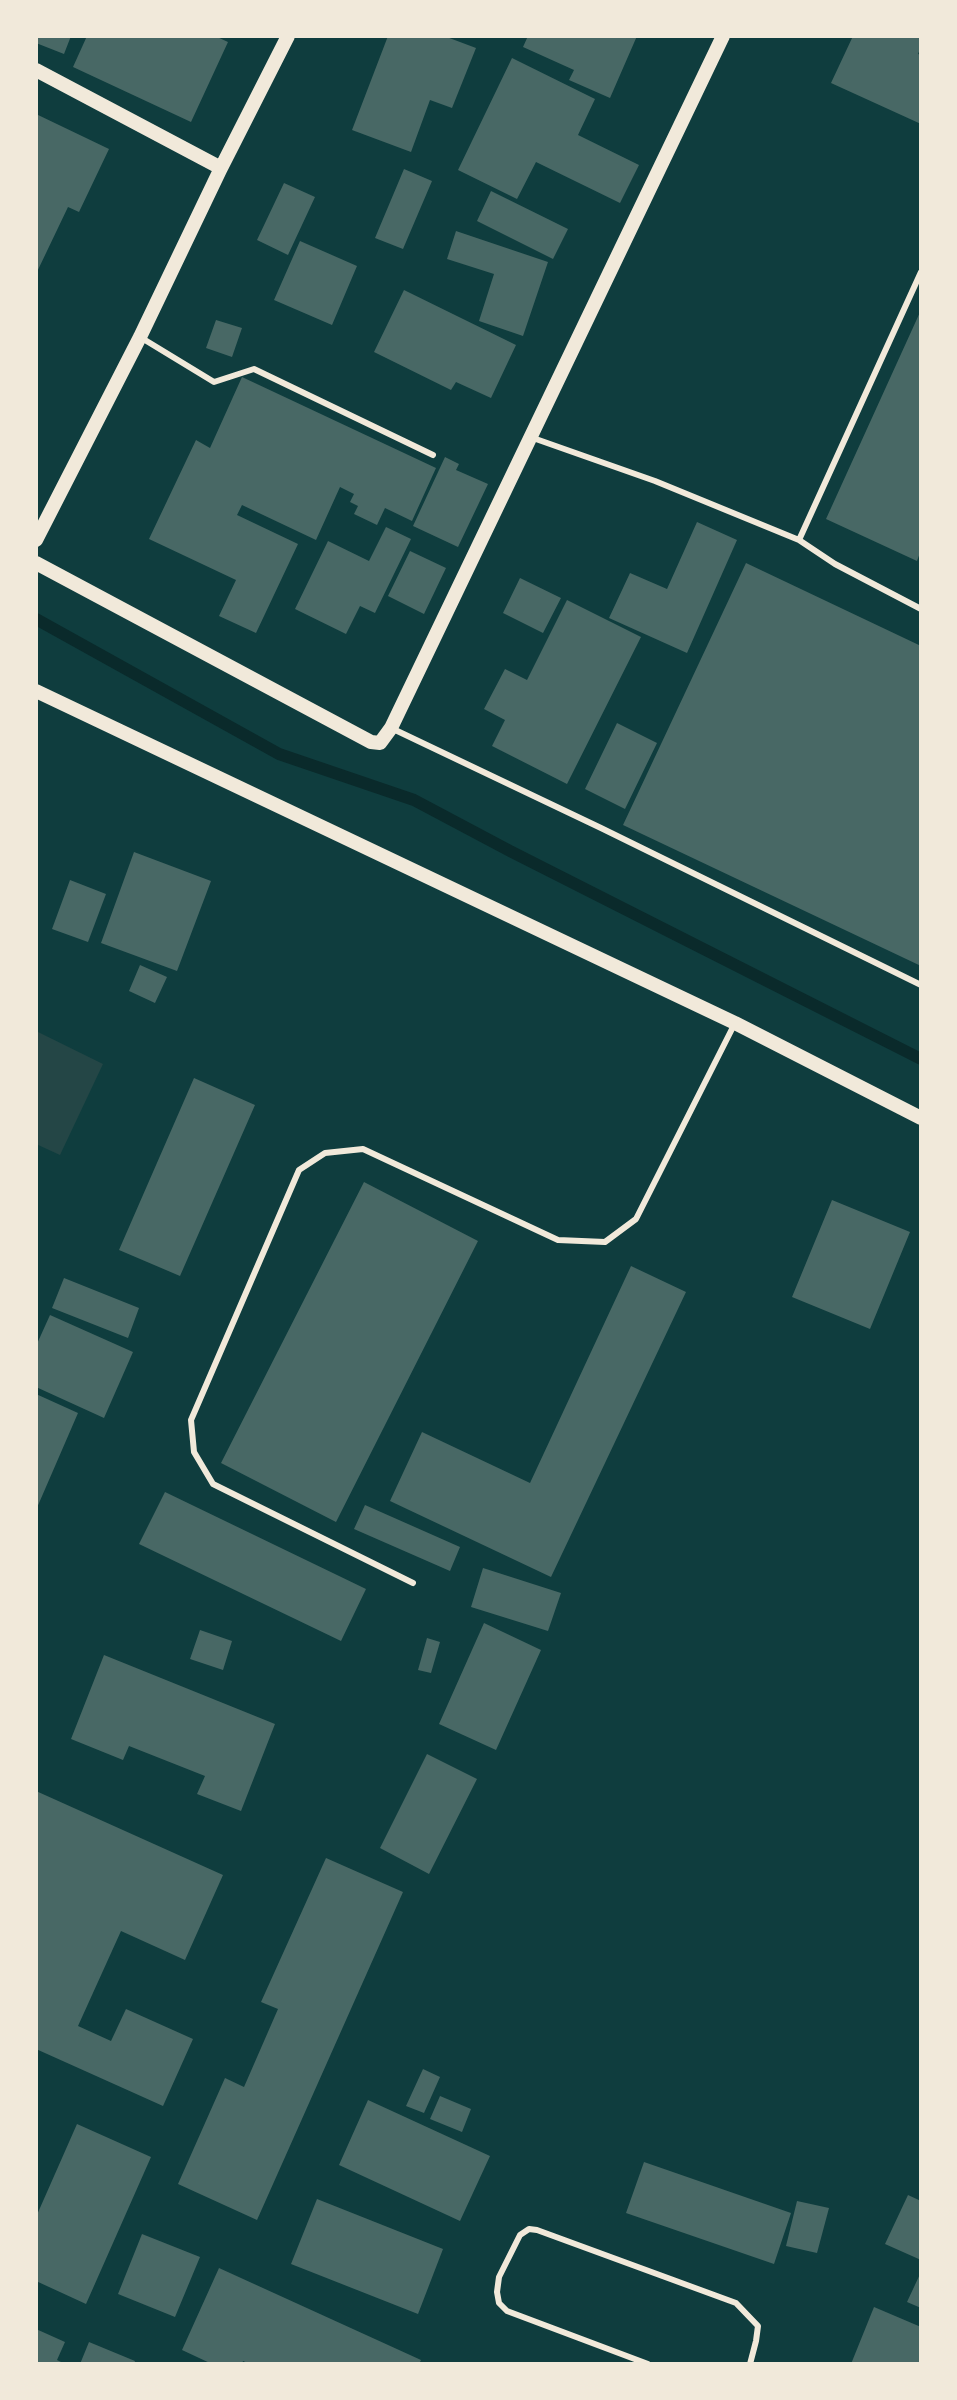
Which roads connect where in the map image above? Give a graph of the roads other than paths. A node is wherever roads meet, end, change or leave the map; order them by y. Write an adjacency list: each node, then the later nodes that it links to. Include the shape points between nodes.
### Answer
1 (288, 36): 4 (street)
2 (723, 36): 7 (street)
3 (36, 70): 4 (street)
4 (221, 168): 6 (street)
5 (921, 272): 10 (lane)
6 (140, 337): 8 (lane, via 214,382 254,369); 9 (street)
7 (529, 437): 10 (lane); 14 (street)
8 (433, 455)
9 (36, 540)
10 (799, 540): 12 (lane)
11 (36, 563): 14 (street, via 371,742 380,743)
12 (921, 609)
13 (36, 691): 16 (street)
14 (391, 728): 15 (lane)
15 (921, 985)
16 (735, 1023): 17 (street); 18 (lane, via 636,1219 605,1242 558,1240 363,1149 325,1153 299,1170 191,1420 194,1452 213,1484)
17 (921, 1118)
18 (413, 1583)
19 (648, 2364): 20 (lane, via 507,2311 499,2303 499,2277 520,2235 537,2230 736,2303 758,2326)
20 (750, 2364)

